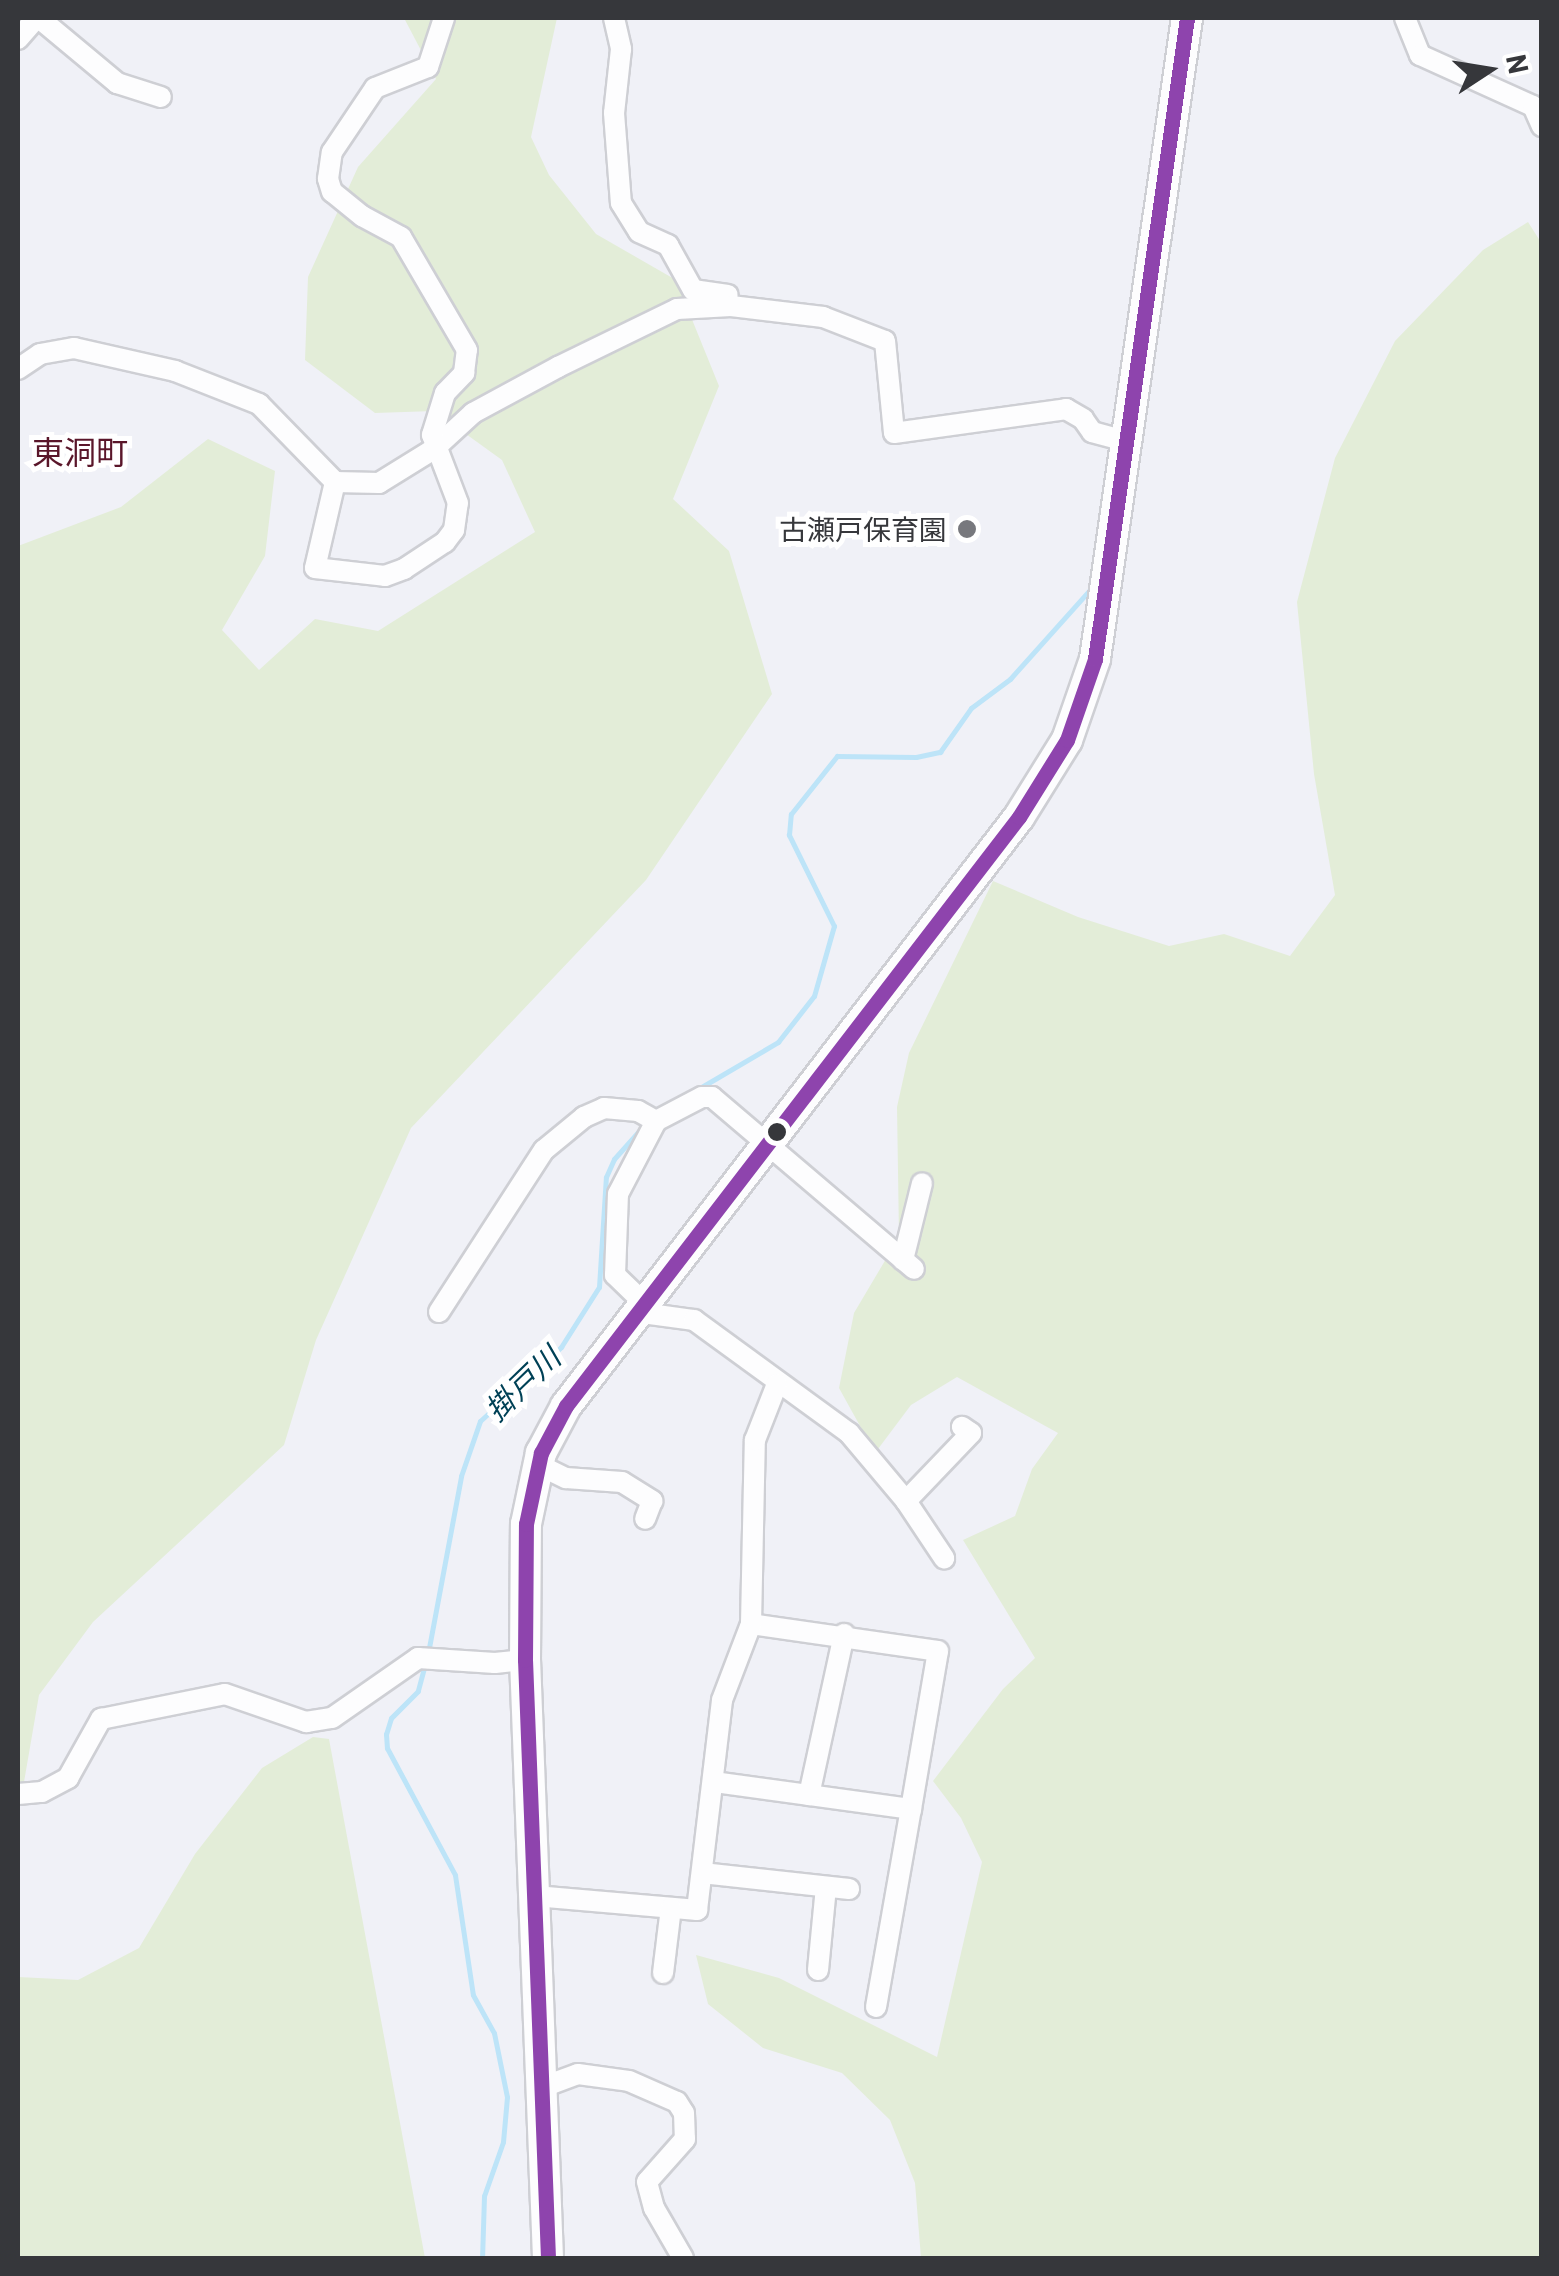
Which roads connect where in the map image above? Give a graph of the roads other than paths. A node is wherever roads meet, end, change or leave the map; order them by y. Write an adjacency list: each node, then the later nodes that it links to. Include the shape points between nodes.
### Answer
1 (37, 18): 6 (street); 7 (street, via 116,84)
2 (444, 18): 12 (street, via 428,67 375,88 332,152 328,179 332,192 362,216 401,237 467,350 464,372 445,393)
3 (614, 18): 9 (street, via 621,49 614,113 621,203 639,232 668,245 693,290 728,294)
4 (1187, 18): 11 (main road)
5 (1405, 18): 8 (street, via 1420,55 1533,106)
6 (18, 39)
7 (161, 97)
8 (1542, 126)
9 (732, 306): 11 (street, via 822,317 885,341 894,433 1066,409 1092,432); 12 (street, via 677,308 473,413)
10 (18, 369): 13 (street, via 40,354 74,348 174,370 259,404)
11 (1126, 442): 15 (main road, via 1095,659 1067,740 1019,818)
12 (434, 449): 13 (street, via 379,483); 13 (street, via 458,503 454,530 418,560 384,576 315,568)
13 (335, 482)
14 (652, 1119): 15 (street, via 712,1096); 17 (street, via 618,1194 616,1275); 18 (street, via 604,1108 544,1150)
15 (766, 1145): 16 (street, via 909,1264); 17 (main road)
16 (922, 1183)
17 (639, 1307): 19 (street, via 694,1320); 21 (main road, via 566,1406)
18 (439, 1312)
19 (777, 1384): 22 (street, via 850,1433); 25 (street, via 755,1440)
20 (962, 1427): 22 (street, via 971,1432)
21 (539, 1465): 23 (street, via 566,1478 622,1482 652,1501); 27 (main road, via 526,1524)
22 (906, 1501): 24 (street)
23 (645, 1519)
24 (944, 1558)
25 (750, 1624): 26 (street); 28 (street, via 722,1700)
26 (844, 1634): 30 (street); 31 (street, via 938,1651)
27 (526, 1660): 29 (street, via 426,1658 332,1718 306,1722 225,1694 100,1719 68,1778 42,1792); 35 (main road)
28 (714, 1782): 30 (street); 32 (street)
29 (18, 1794)
30 (809, 1795): 31 (street)
31 (911, 1808): 39 (street)
32 (702, 1873): 33 (street); 36 (street, via 697,1910)
33 (826, 1886): 34 (street); 37 (street)
34 (849, 1889)
35 (535, 1896): 36 (street); 40 (main road)
36 (671, 1908): 38 (street)
37 (818, 1970)
38 (663, 1973)
39 (876, 2007)
40 (540, 2088): 41 (main road); 42 (street, via 578,2074 629,2081 677,2102 685,2139 647,2182)
41 (548, 2258)
42 (683, 2258)

